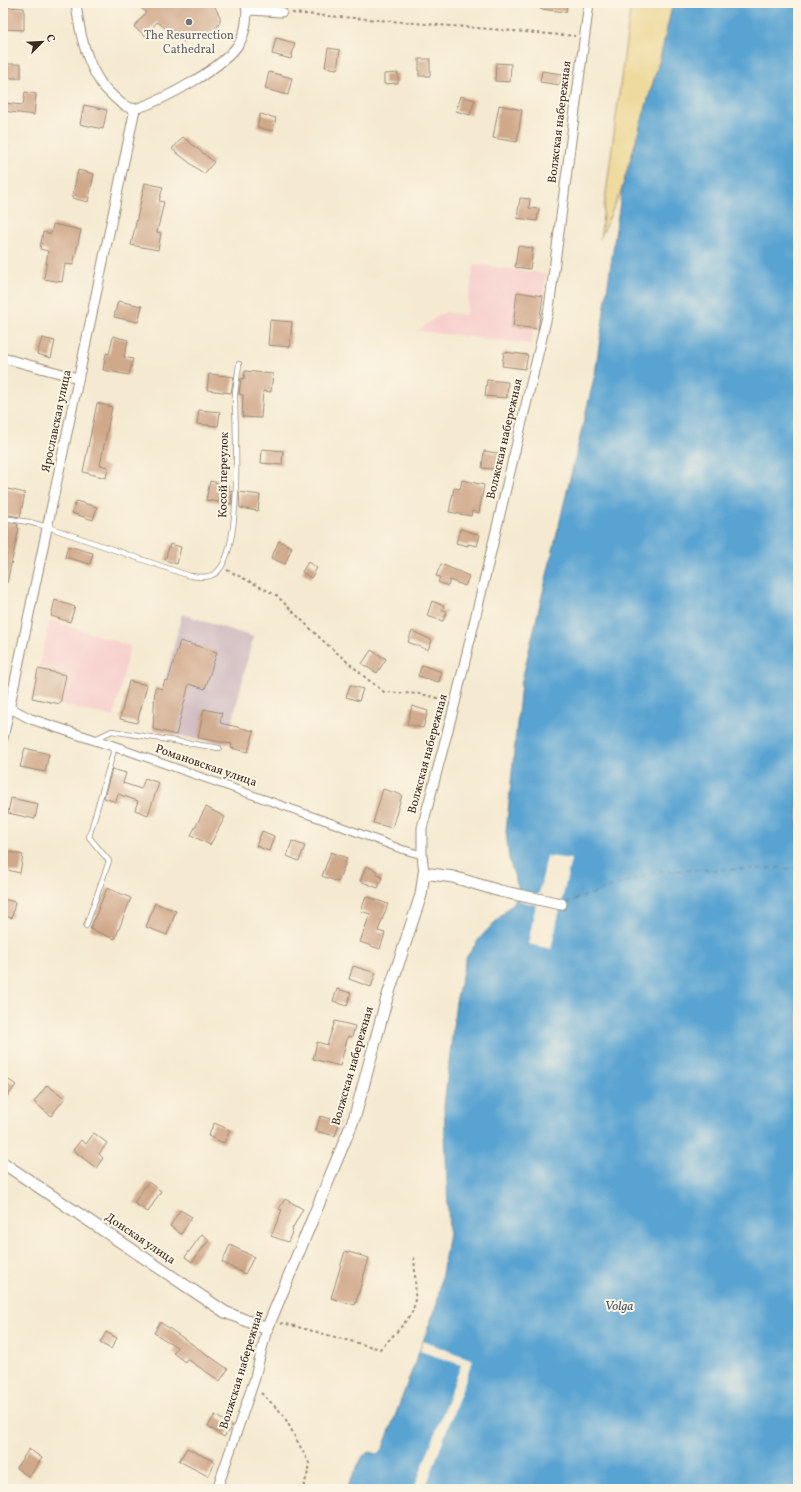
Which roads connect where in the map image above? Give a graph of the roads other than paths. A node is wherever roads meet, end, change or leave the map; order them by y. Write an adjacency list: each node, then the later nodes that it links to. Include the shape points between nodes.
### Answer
1 (76, 3): 5 (street, via 80,33 89,61 101,84 124,105)
2 (589, 3): 16 (street, Волжская набережная, via 550,308 455,703 422,828)
3 (247, 7): 4 (street); 5 (street, via 246,25 240,41 226,58 208,72 171,93)
4 (282, 12)
5 (134, 109): 8 (street, Ярославская улица)
6 (3, 358): 8 (street)
7 (239, 364): 10 (lane, Косой переулок, via 235,392 235,507 232,533 221,567 213,575 204,578 190,576)
8 (78, 378): 10 (street, Ярославская улица)
9 (3, 518): 10 (lane)
10 (48, 527): 11 (street, Ярославская улица)
11 (7, 707): 12 (street, Ярославская улица); 13 (street, Романовская улица, via 31,719)
12 (3, 738)
13 (94, 739): 14 (street, Романовская улица); 15 (lane, via 112,731)
14 (118, 748): 16 (street, Романовская улица); 19 (lane, via 89,837 109,861)
15 (219, 748)
16 (422, 856): 17 (street, Волжская набережная)
17 (424, 872): 18 (street, via 453,877 500,892); 21 (street, Волжская набережная, via 421,895 387,998 354,1116)
18 (561, 904)
19 (86, 926)
20 (3, 1163): 21 (street, Донская улица, via 225,1312)
21 (267, 1329): 22 (street, Волжская набережная, via 253,1385)
22 (217, 1489)

